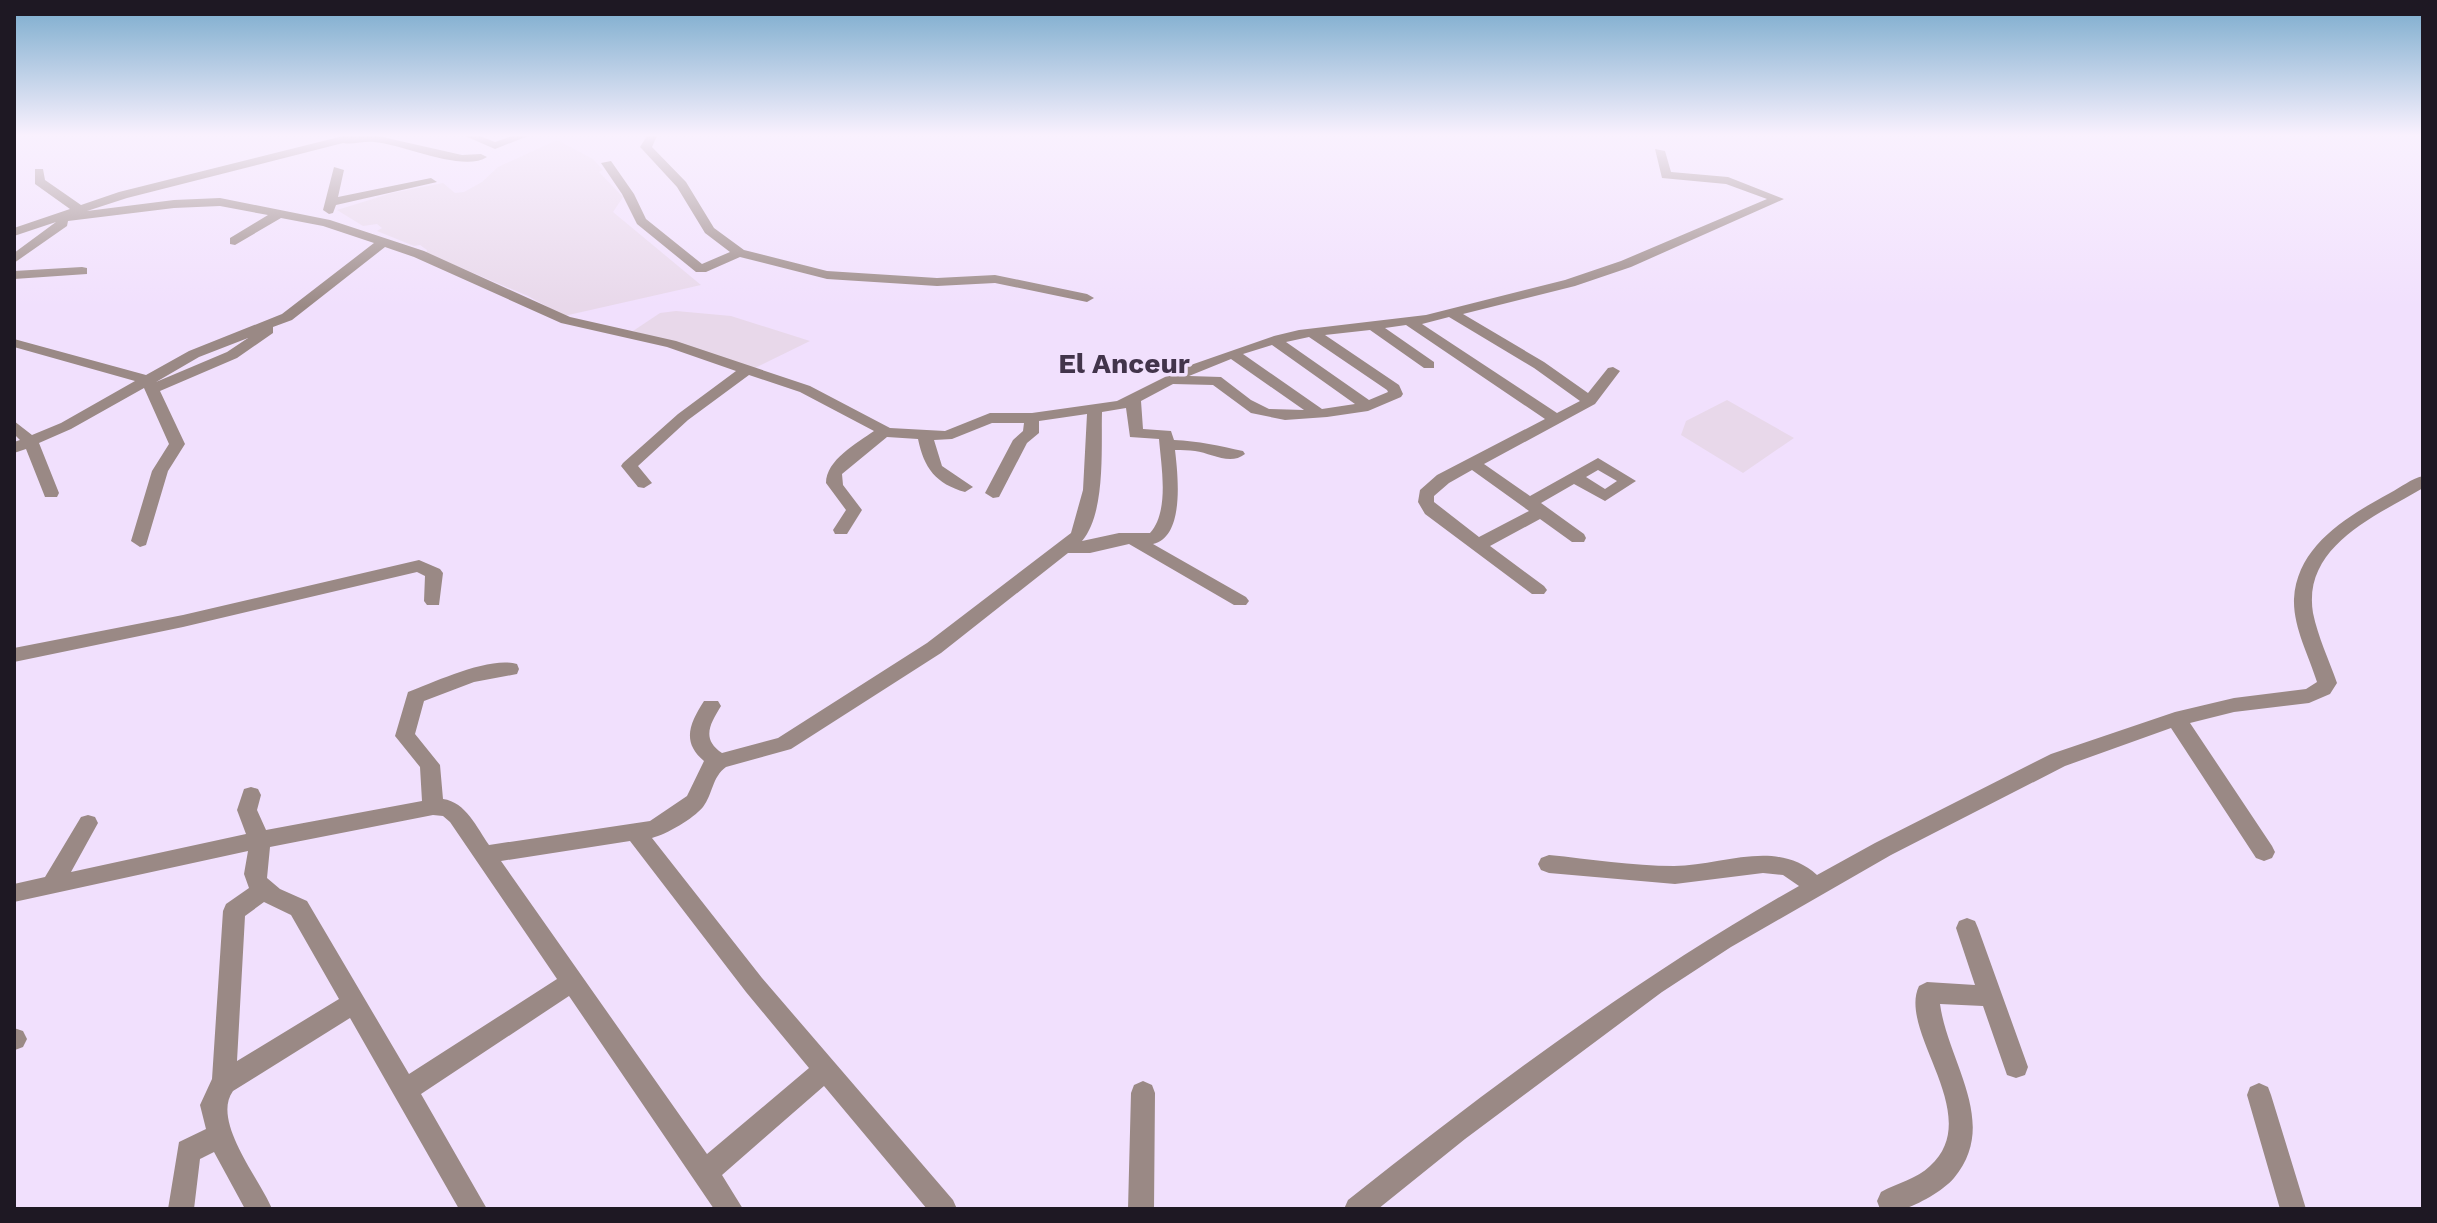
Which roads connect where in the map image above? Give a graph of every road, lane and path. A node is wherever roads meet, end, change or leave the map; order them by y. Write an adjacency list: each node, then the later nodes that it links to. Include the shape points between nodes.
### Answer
1 (49, 193): 10 (street)
2 (139, 193): 10 (street)
3 (334, 193): 8 (street)
4 (376, 193): 8 (street)
5 (627, 193): 15 (street, via 641,221 701,269)
6 (687, 193): 15 (street, via 703,222)
7 (1762, 193): 20 (street, via 1778,199 1598,275)
8 (332, 202): 11 (street)
9 (280, 213): 10 (street, via 202,202); 11 (street); 13 (street)
10 (69, 215): 12 (street); 16 (street)
11 (326, 223): 14 (street)
12 (14, 232)
13 (235, 241)
14 (385, 241): 28 (street, via 566,320 671,344); 31 (street, via 232,355)
15 (739, 253): 19 (street, via 827,275 937,282 995,279)
16 (14, 259)
17 (82, 271): 18 (street)
18 (14, 275)
19 (1087, 298)
20 (1451, 313): 21 (street); 33 (street)
21 (1409, 321): 22 (street); 38 (street)
22 (1372, 325): 23 (street); 27 (street)
23 (1312, 333): 24 (street); 34 (street, via 1396,391)
24 (1274, 340): 26 (street); 34 (street)
25 (14, 343): 31 (street)
26 (1232, 353): 30 (street); 36 (street)
27 (1429, 365)
28 (748, 369): 40 (street, via 805,389); 49 (street, via 629,466)
29 (1613, 371): 33 (street)
30 (1167, 382): 32 (street); 36 (street, via 1216,380 1257,411)
31 (149, 385): 42 (street); 56 (street, via 177,444 160,471)
32 (1134, 401): 35 (street); 43 (street, via 1135,434 1166,434)
33 (1590, 401): 38 (street)
34 (1368, 406): 36 (street)
35 (1095, 409): 37 (street); 59 (street, via 1087,515 1078,536)
36 (1318, 413)
37 (1032, 418): 41 (street, via 990,418 947,436); 52 (street, via 1031,433 1021,440)
38 (1556, 419): 46 (street)
39 (14, 426): 42 (street)
40 (884, 431): 41 (street); 54 (street, via 835,473 834,483 854,510)
41 (925, 433): 50 (street, via 936,472)
42 (31, 442): 44 (street); 51 (street)
43 (1167, 445): 45 (street); 57 (street, via 1165,528 1154,538)
44 (14, 448)
45 (1237, 454)
46 (1473, 463): 53 (street); 58 (street, via 1432,487 1426,502)
47 (1575, 477): 53 (street)
48 (2423, 481): 66 (street, via 2348,523 2306,576 2303,600 2327,683 2323,689 2309,696)
49 (644, 483)
50 (965, 487)
51 (51, 493)
52 (993, 493)
53 (1535, 507): 55 (street); 58 (street)
54 (841, 530)
55 (1578, 538)
56 (140, 541)
57 (1135, 541): 59 (street); 62 (street)
58 (1478, 545): 60 (street)
59 (1063, 547): 67 (street, via 934,648 784,744)
60 (1538, 590)
61 (433, 601): 63 (street, via 434,573 419,566)
62 (1240, 601)
63 (14, 655)
64 (510, 669): 69 (street, via 471,676 415,697 405,736 430,765)
65 (711, 706): 67 (street, via 697,732 705,753)
66 (2175, 719): 73 (street); 77 (street, via 2058,760)
67 (720, 761): 71 (street, via 711,767 695,802 680,815 655,829)
68 (251, 795): 72 (street, via 245,807)
69 (433, 807): 72 (street); 74 (street, via 448,808 457,816)
70 (88, 823): 76 (street)
71 (635, 832): 74 (street); 85 (street)
72 (259, 840): 76 (street); 78 (street, via 255,876)
73 (2264, 852)
74 (484, 855): 81 (street)
75 (1549, 864): 77 (street, via 1639,875 1763,864 1786,866)
76 (51, 886): 79 (street)
77 (1815, 887): 98 (street, via 1654,985)
78 (263, 890): 83 (street, via 299,908); 86 (street, via 234,911)
79 (14, 893)
80 (1967, 928): 82 (street)
81 (571, 982): 87 (street); 91 (street)
82 (1990, 996): 84 (street); 99 (street, via 1927,993 1962,1118 1960,1146 1944,1173 1890,1201)
83 (354, 1003): 86 (street); 87 (street)
84 (2016, 1067)
85 (826, 1069): 91 (street); 96 (street)
86 (224, 1083): 90 (street, via 211,1107)
87 (404, 1091): 94 (street)
88 (1143, 1093): 97 (street)
89 (2259, 1095): 100 (street)
90 (223, 1143): 92 (street, via 215,1138 188,1151); 93 (street)
91 (704, 1173): 95 (street)
92 (181, 1209)
93 (259, 1209)
94 (474, 1209)
95 (730, 1209)
96 (944, 1209)
97 (1141, 1209)
98 (1357, 1209)
99 (1893, 1209)
100 (2293, 1209)

